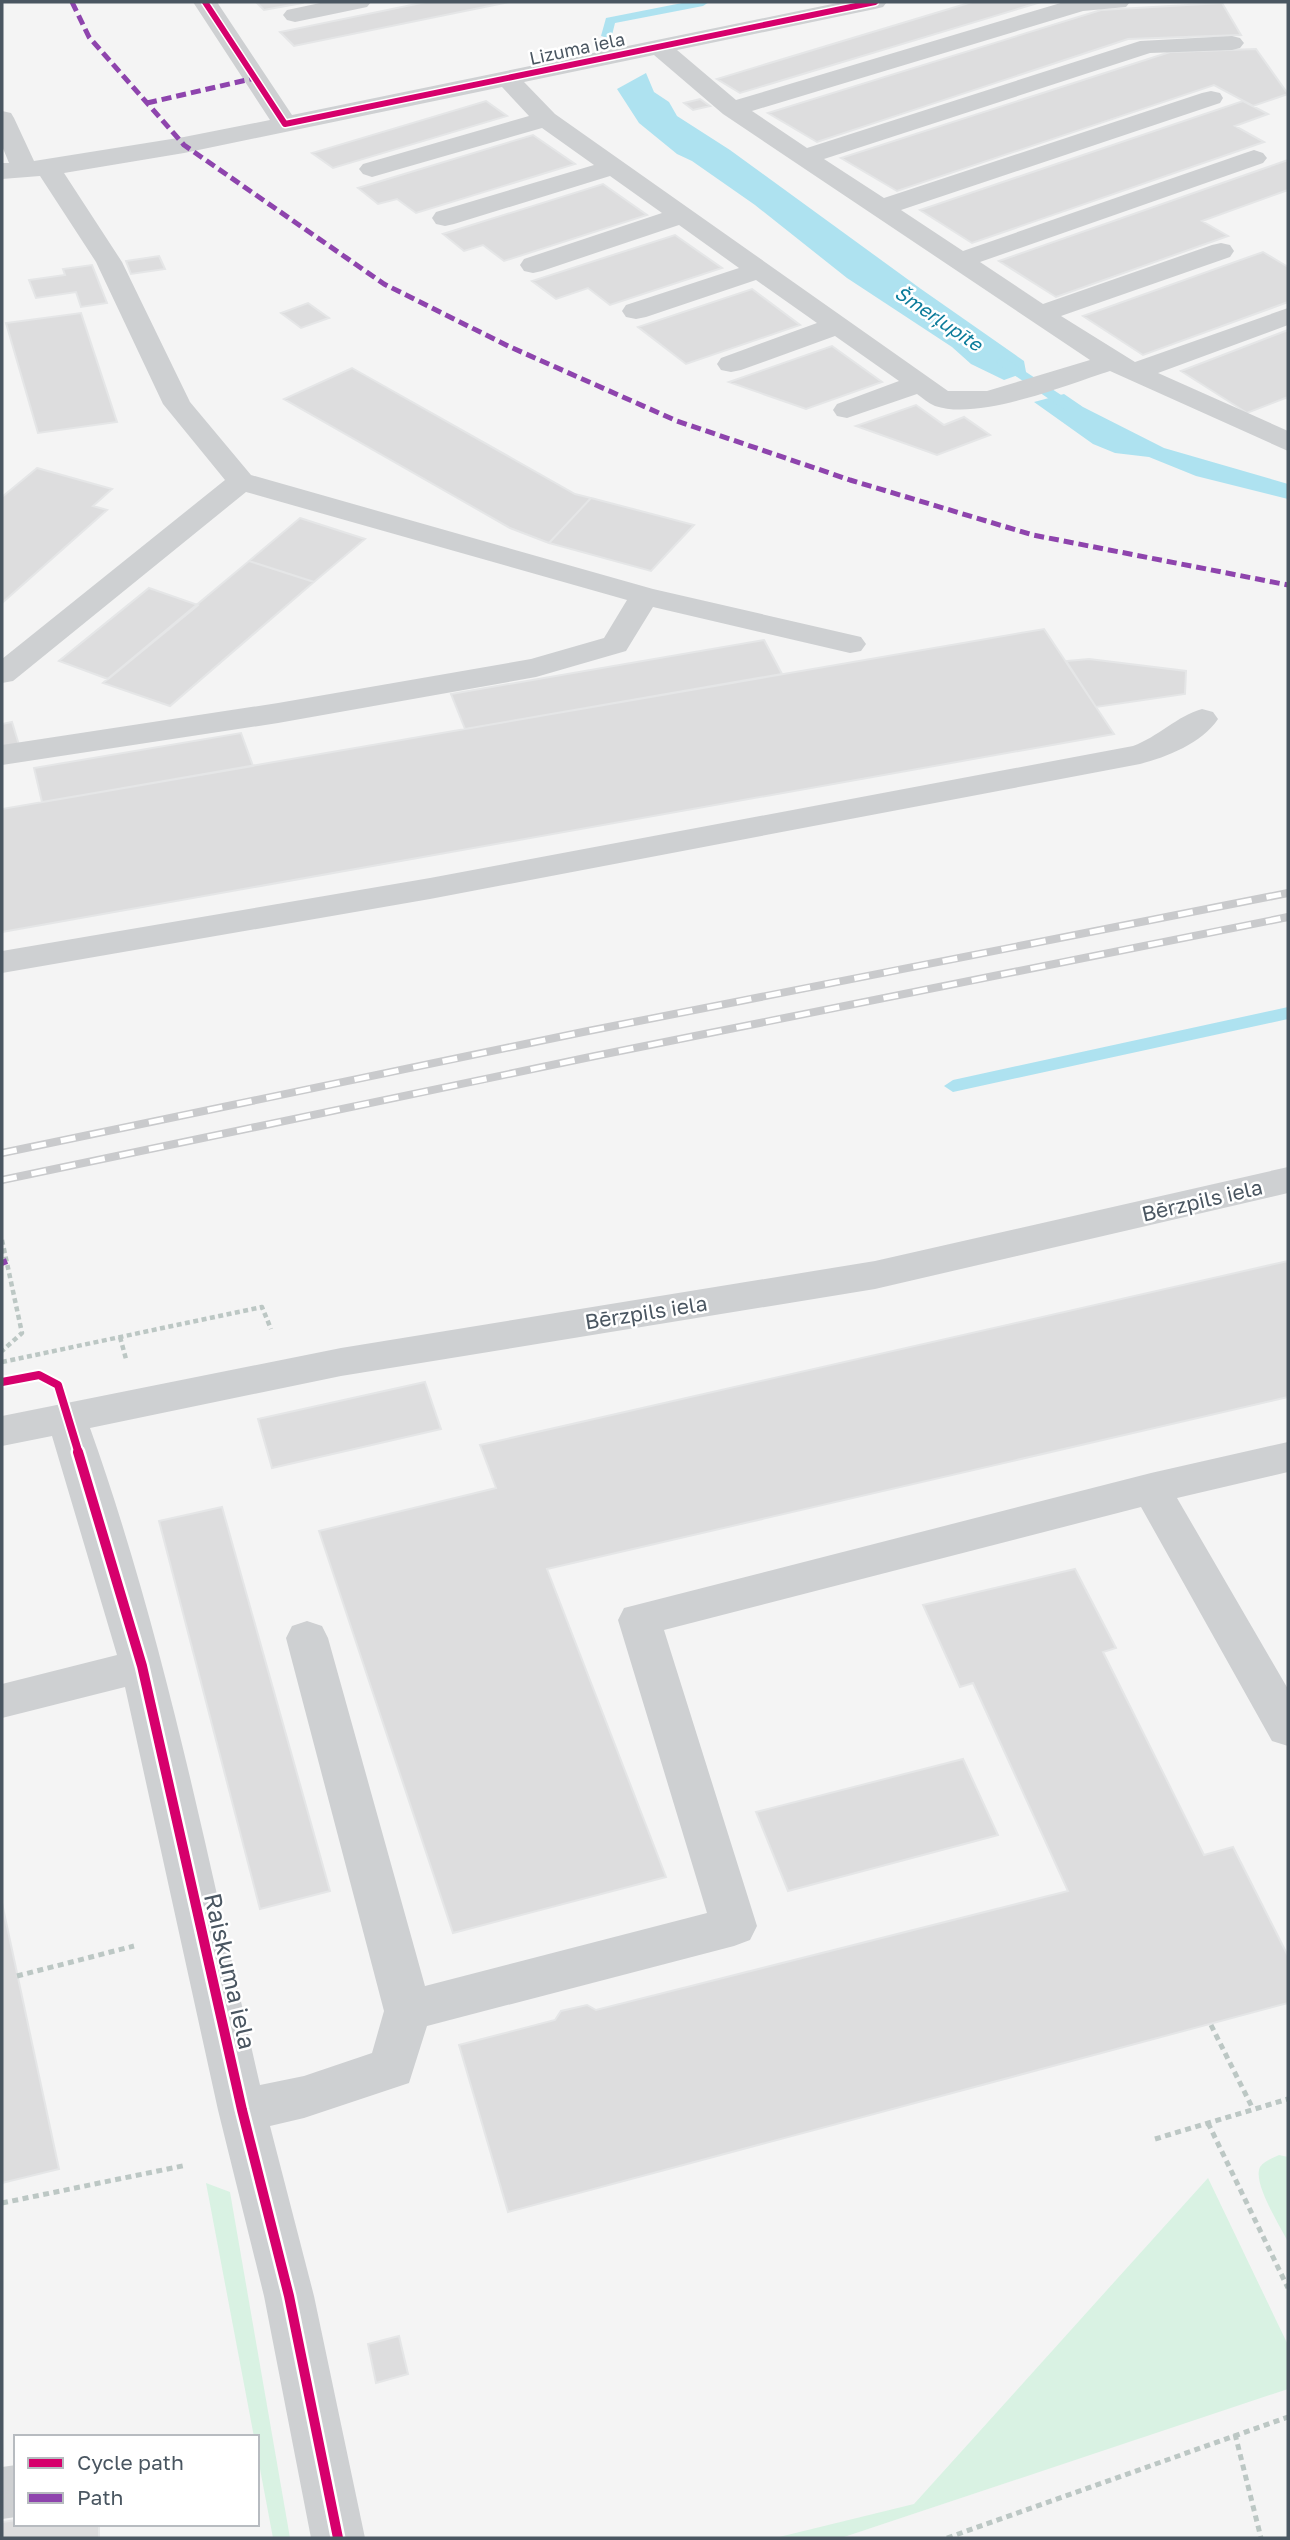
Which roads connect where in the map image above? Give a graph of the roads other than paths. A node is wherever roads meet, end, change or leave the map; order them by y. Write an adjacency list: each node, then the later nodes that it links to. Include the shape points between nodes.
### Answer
1 (205, 2): 14 (street)
2 (359, 2): 5 (street)
3 (875, 2): 8 (street, Lizuma iela)
4 (1118, 2): 11 (street, via 1081,4)
5 (330, 4): 6 (street)
6 (295, 15)
7 (1232, 43): 15 (street, via 1148,46)
8 (660, 48): 9 (street, Lizuma iela); 11 (street)
9 (508, 79): 13 (street); 14 (street, Lizuma iela)
10 (1211, 98): 20 (street)
11 (732, 109): 15 (street)
12 (2, 118): 19 (street)
13 (546, 119): 17 (street); 18 (street)
14 (285, 124): 19 (street, Lizuma iela)
15 (804, 157): 20 (street)
16 (1254, 158): 24 (street)
17 (614, 167): 21 (street); 22 (street)
18 (372, 169)
19 (25, 170): 38 (street, via 109,262 177,404)
20 (880, 208): 24 (street)
21 (683, 215): 25 (street); 26 (street)
22 (445, 218)
23 (1222, 251): 28 (street)
24 (960, 261): 28 (street)
25 (533, 265)
26 (760, 270): 27 (street); 30 (street)
27 (636, 311)
28 (1040, 314): 32 (street)
29 (1288, 316): 32 (street)
30 (839, 325): 31 (street); 33 (street)
31 (731, 364)
32 (1123, 367): 33 (street, via 989,399 942,398); 36 (street)
33 (921, 383): 34 (street)
34 (847, 410)
35 (1288, 411): 36 (street)
36 (1251, 425): 37 (street)
37 (1288, 442)
38 (241, 481): 39 (street); 41 (street)
39 (645, 596): 40 (street); 43 (street, via 615,644 536,668)
40 (850, 644)
41 (2, 674)
42 (1202, 719): 44 (street, via 1163,746 1140,754)
43 (2, 755)
44 (2, 962)
45 (1288, 1180): 46 (street, Bērzpils iela, via 874,1275 341,1362)
46 (66, 1417): 47 (street, Bērzpils iela); 51 (street, Raiskuma iela)
47 (2, 1431)
48 (1288, 1457): 49 (street)
49 (1151, 1489): 53 (street); 54 (street, via 639,1620 734,1926)
50 (307, 1638): 54 (street)
51 (142, 1666): 52 (street); 55 (street, Raiskuma iela)
52 (2, 1701)
53 (1288, 1728)
54 (408, 2011): 55 (street, via 392,2068 303,2097)
55 (242, 2110): 56 (street, Raiskuma iela, via 289,2296)
56 (338, 2538)

